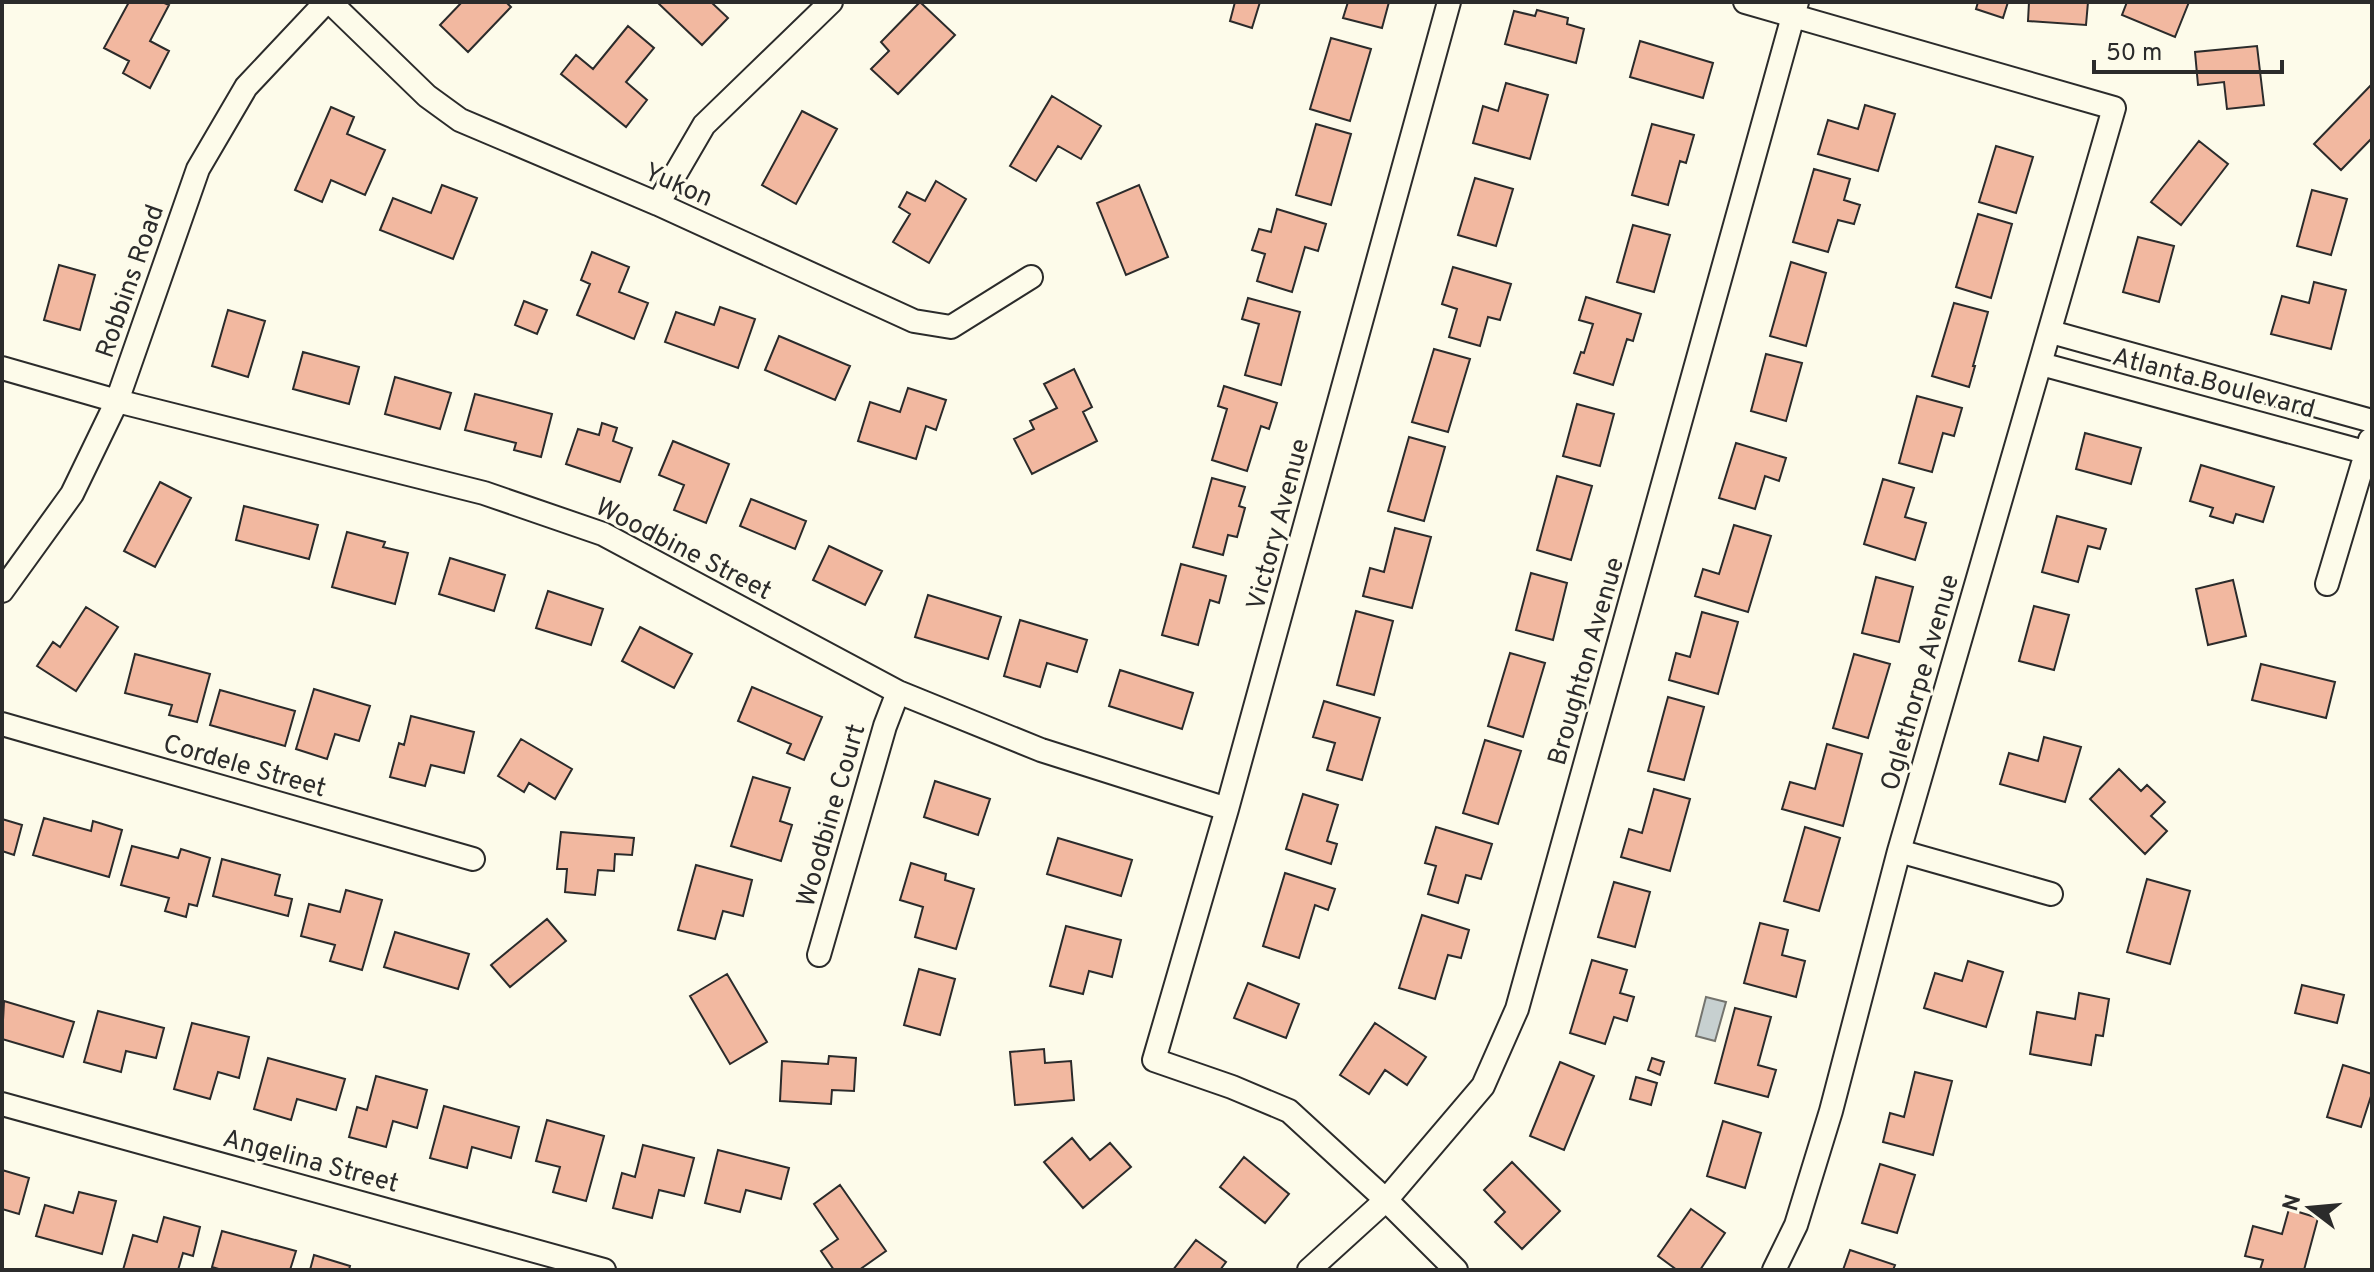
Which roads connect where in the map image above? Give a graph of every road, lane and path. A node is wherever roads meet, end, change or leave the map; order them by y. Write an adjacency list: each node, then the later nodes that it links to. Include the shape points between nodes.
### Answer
1 (328, 2): 6 (street, Yukon, via 427,96 460,120); 11 (street, Robbins Road, via 246,87 198,169)
2 (831, 2): 6 (street, via 704,125)
3 (1449, 2): 18 (street, Victory Avenue)
4 (1745, 2): 5 (street)
5 (1795, 9): 8 (street, Oglethorpe Avenue, via 2114,108); 24 (street, Broughton Avenue, via 1517,1009 1483,1086)
6 (658, 204): 7 (street, Yukon, via 914,321 951,327)
7 (1031, 277)
8 (2051, 332): 9 (street, Oglethorpe Avenue); 12 (street, Atlanta Boulevard)
9 (2041, 364): 13 (street, Atlanta Boulevard); 19 (street, Oglethorpe Avenue)
10 (2, 368): 11 (street, Woodbine Street)
11 (117, 401): 15 (street, Robbins Road, via 72,494); 16 (street, Woodbine Street, via 484,493 603,534)
12 (2372, 421)
13 (2370, 446): 14 (street)
14 (2327, 584)
15 (2, 591)
16 (898, 692): 18 (street, Woodbine Street, via 1041,750); 22 (street, Woodbine Court)
17 (2, 724): 20 (street, Cordele Street)
18 (1227, 809): 24 (street, Victory Avenue, via 1154,1060 1289,1111)
19 (1899, 851): 21 (street); 28 (street, Oglethorpe Avenue, via 1831,1111 1796,1225)
20 (473, 859)
21 (2051, 894)
22 (819, 955)
23 (2, 1104): 25 (street, Angelina Street)
24 (1386, 1200): 26 (street, Broughton Avenue); 27 (street)
25 (604, 1270)
26 (1309, 1270)
27 (1456, 1270)
28 (1774, 1270)

